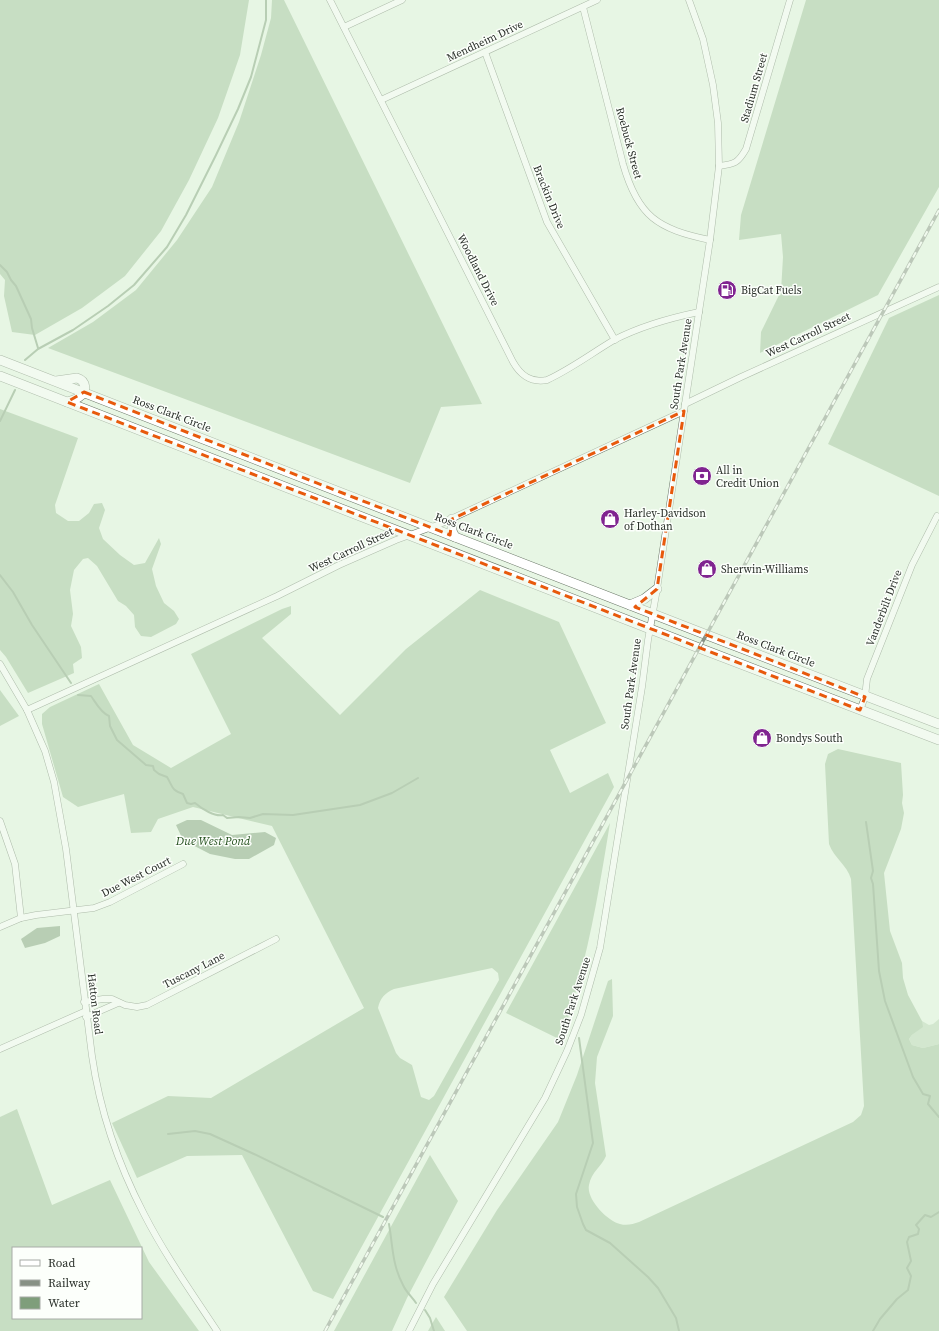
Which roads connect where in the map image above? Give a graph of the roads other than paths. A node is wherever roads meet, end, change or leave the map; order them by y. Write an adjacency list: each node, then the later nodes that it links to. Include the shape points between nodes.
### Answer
1 (330, 0): 7 (street, Woodland Drive)
2 (402, 0): 7 (street)
3 (597, 0): 6 (street, Mendheim Drive)
4 (689, 0): 10 (street, South Park Avenue, via 703,39 713,85 718,123)
5 (790, 0): 10 (street, Stadium Street, via 746,149 733,164)
6 (583, 7): 8 (street, Mendheim Drive); 11 (street, Roebuck Street, via 623,164 634,195 649,214 663,226 687,236)
7 (344, 27): 9 (street, Woodland Drive)
8 (485, 52): 9 (street, Mendheim Drive); 14 (street, Brackin Drive, via 547,222)
9 (381, 100): 14 (street, Woodland Drive, via 520,372 529,379 548,380)
10 (719, 166): 11 (street, South Park Avenue)
11 (710, 240): 13 (street, South Park Avenue)
12 (939, 287): 19 (street, West Carroll Street)
13 (699, 312): 14 (street, Woodland Drive, via 656,322); 19 (street, South Park Avenue)
14 (615, 340)
15 (0, 360): 17 (highway, Ross Clark Circle)
16 (0, 376): 18 (highway)
17 (84, 392): 18 (highway, via 80,397); 21 (highway, Ross Clark Circle)
18 (67, 402): 22 (highway)
19 (685, 404): 20 (street, South Park Avenue)
20 (684, 411): 24 (street, West Carroll Street); 31 (street, South Park Avenue)
21 (182, 430): 22 (highway); 25 (highway, Ross Clark Circle)
22 (177, 445): 26 (highway)
23 (937, 516): 37 (street, Vanderbilt Drive, via 912,564 867,679)
24 (452, 519): 25 (street, West Carroll Street); 27 (highway)
25 (432, 527): 26 (street, West Carroll Street); 27 (highway, Ross Clark Circle)
26 (409, 535): 29 (highway); 38 (street, West Carroll Street)
27 (455, 537): 28 (highway, Ross Clark Circle)
28 (500, 554): 29 (highway); 30 (highway, Ross Clark Circle)
29 (495, 568): 32 (highway)
30 (587, 588): 32 (highway); 33 (highway, Ross Clark Circle)
31 (657, 589): 33 (highway); 34 (street, South Park Avenue)
32 (582, 602): 35 (highway)
33 (630, 605): 34 (highway, Ross Clark Circle)
34 (653, 614): 35 (street, South Park Avenue); 37 (highway, Ross Clark Circle)
35 (650, 629): 39 (highway); 53 (street, South Park Avenue, via 604,926 581,1015 545,1098 433,1284)
36 (0, 664): 38 (street, Hatton Road)
37 (865, 696): 39 (street, Vanderbilt Drive); 40 (highway, Ross Clark Circle)
38 (27, 710): 44 (street, Hatton Road, via 45,751 54,782)
39 (860, 710): 41 (highway)
40 (939, 724)
41 (939, 740)
42 (0, 821): 45 (street, via 15,864)
43 (183, 864): 44 (street, Due West Court, via 110,902 94,908)
44 (74, 910): 45 (street, Due West Court); 48 (street, Hatton Road)
45 (21, 918): 46 (street, Due West Court)
46 (0, 927)
47 (276, 939): 49 (street, Tuscany Lane, via 147,1005 137,1007)
48 (84, 1002): 49 (street, Tuscany Lane, via 112,999); 50 (street, Hatton Road)
49 (118, 1003): 50 (street)
50 (86, 1014): 51 (street); 52 (street, Hatton Road, via 100,1103 124,1172 156,1237)
51 (0, 1049)
52 (217, 1331)
53 (409, 1331)

